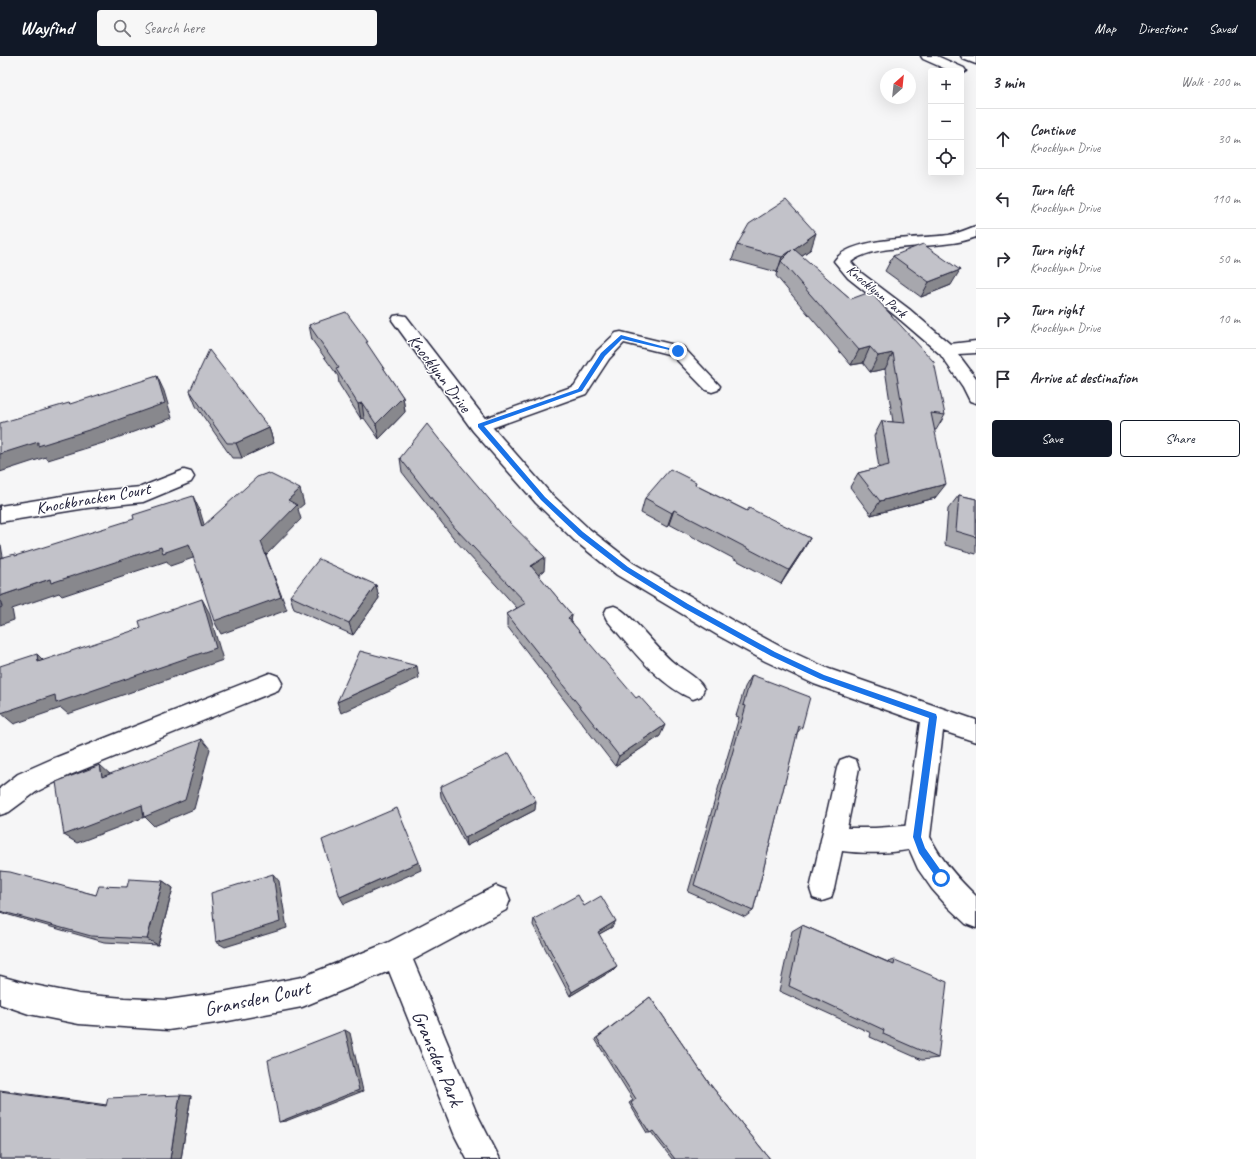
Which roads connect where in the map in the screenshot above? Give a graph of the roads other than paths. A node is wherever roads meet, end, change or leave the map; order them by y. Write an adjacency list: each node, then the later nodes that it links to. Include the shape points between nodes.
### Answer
1 (927, 56): 4 (main road)
2 (967, 56): 3 (main road)
3 (976, 60)
4 (953, 68)
5 (976, 231): 8 (main road, Knocklynn Park, via 952,239 857,251 847,255 842,261 854,275)
6 (400, 320): 11 (main road, Knocklynn Drive)
7 (976, 347): 8 (main road)
8 (946, 350): 10 (main road, Knocklynn Park, via 972,386)
9 (712, 386): 11 (lane, Knocklynn Drive, via 678,351 621,337 603,355 580,390)
10 (976, 397)
11 (480, 426): 17 (main road, Knocklynn Drive, via 543,498 581,534 626,569 773,654 822,677)
12 (184, 477): 13 (main road, Knockbracken Court, via 143,494)
13 (0, 514)
14 (614, 614): 16 (lane, via 665,669)
15 (270, 684): 20 (main road, via 61,767 27,783)
16 (693, 689)
17 (933, 717): 18 (main road, Knocklynn Drive); 22 (main road)
18 (976, 731)
19 (848, 768): 21 (lane)
20 (0, 804)
21 (833, 837): 22 (lane, via 866,840); 23 (lane)
22 (917, 837): 25 (main road, via 922,851 951,891)
23 (822, 889)
24 (496, 900): 26 (main road, Gransden Court)
25 (976, 914)
26 (396, 954): 27 (main road, Gransden Court, via 302,992 168,1015 79,1009); 28 (main road, Gransden Park, via 466,1125)
27 (0, 990)
28 (484, 1159)

